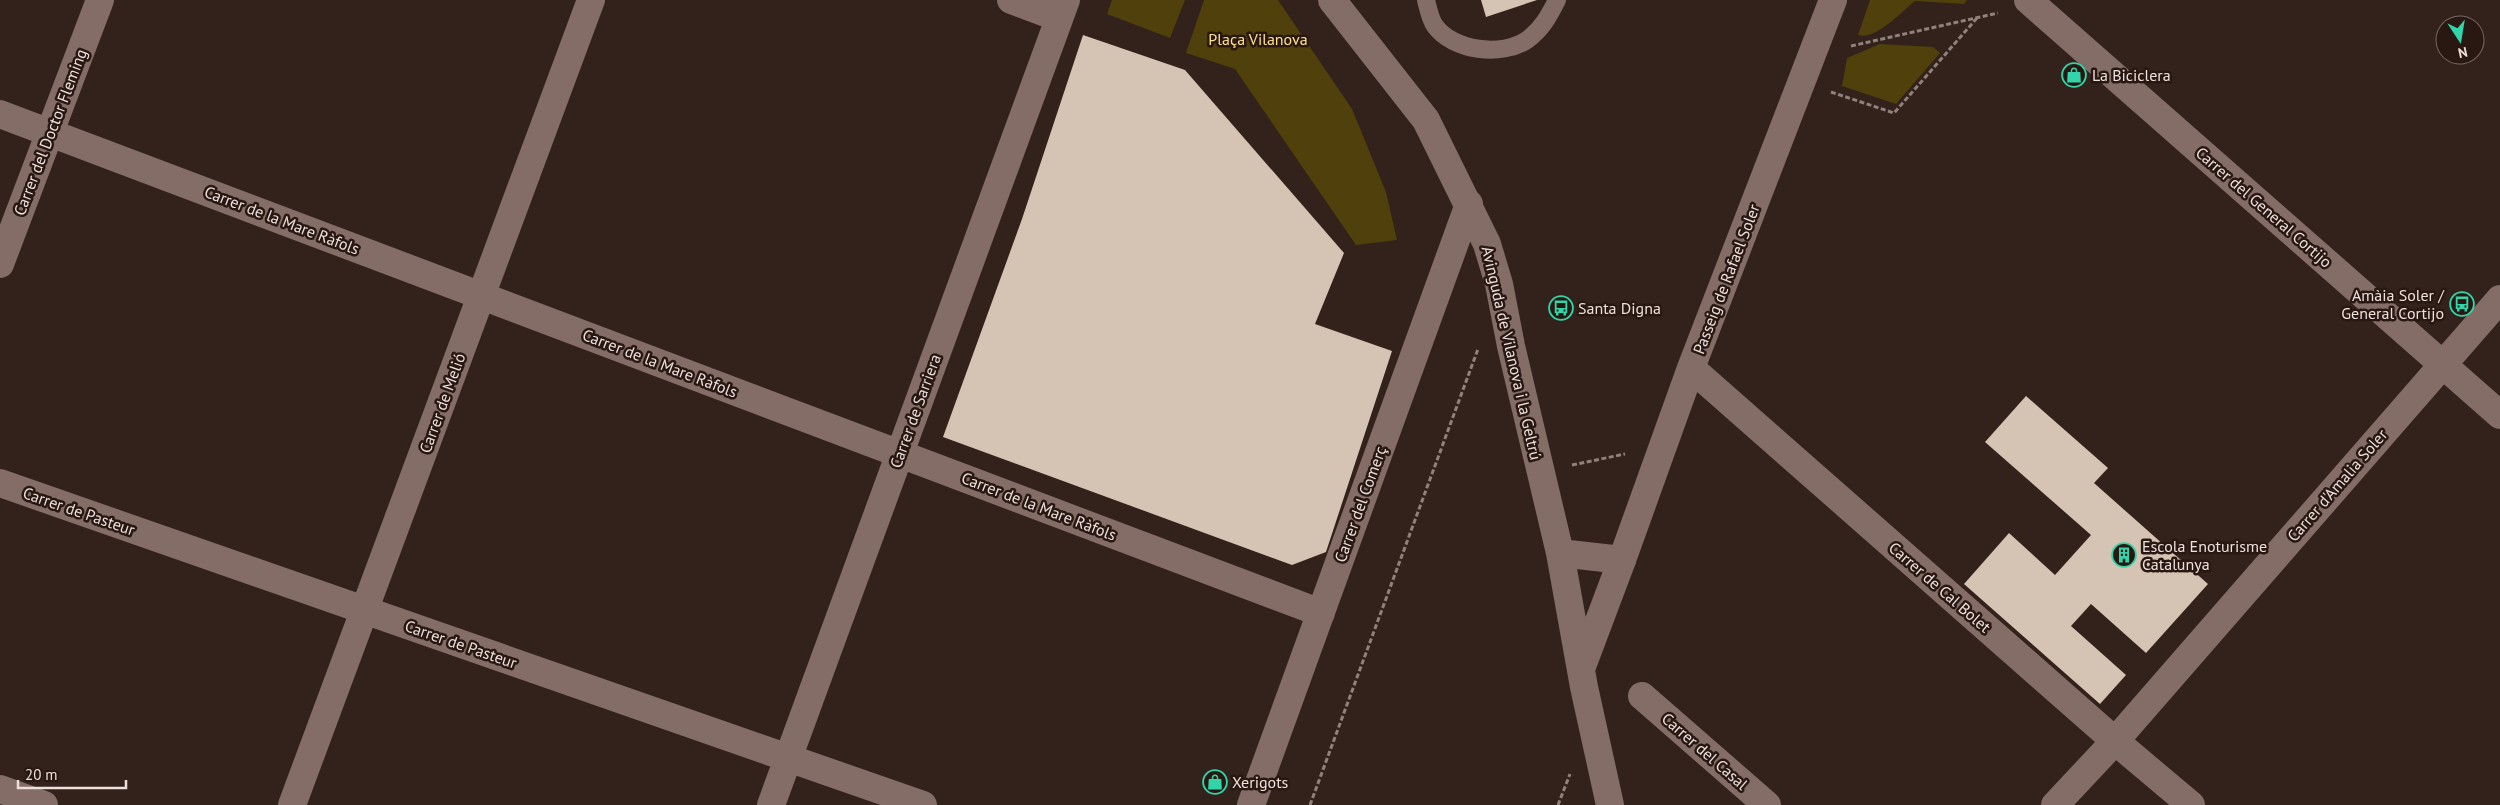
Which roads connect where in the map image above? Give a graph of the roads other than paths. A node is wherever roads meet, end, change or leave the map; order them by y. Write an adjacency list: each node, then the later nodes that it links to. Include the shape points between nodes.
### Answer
1 (100, 0): 11 (street, Carrer del Doctor Fleming)
2 (591, 0): 14 (street, Carrer de Melió)
3 (1011, 0): 9 (street)
4 (1332, 0): 12 (street, Avinguda de Vilanova i la Geltrú, via 1426,120)
5 (1426, 0): 6 (lane, via 1435,26 1453,42 1495,50 1526,41 1545,24)
6 (1557, 0)
7 (1833, 0): 17 (street, Passeig de Rafael Soler)
8 (2017, 6): 16 (street, Carrer del General Cortijo)
9 (1063, 9): 19 (street, Carrer de Sarriera)
10 (0, 114): 11 (street, Carrer de la Mare Ràfols)
11 (50, 132): 13 (street, Carrer del Doctor Fleming); 14 (street, Carrer de la Mare Ràfols)
12 (1469, 204): 21 (street, Avinguda de Vilanova i la Geltrú, via 1487,244 1499,284); 24 (street, Carrer del Comerç)
13 (0, 264)
14 (482, 296): 19 (street, Carrer de la Mare Ràfols); 23 (street, Carrer de Melió)
15 (2500, 299): 16 (street, Carrer d'Amalia Soler)
16 (2443, 364): 18 (street, Carrer del General Cortijo); 27 (street, Carrer d'Amalia Soler)
17 (1691, 368): 22 (street, Passeig de Rafael Soler); 27 (street, Carrer de Cal Bolet)
18 (2500, 415)
19 (899, 453): 24 (street, Carrer de la Mare Ràfols); 28 (street, Carrer de Sarriera)
20 (0, 483): 23 (street, Carrer de Pasteur)
21 (1560, 553): 22 (street); 25 (street, Avinguda de Vilanova i la Geltrú)
22 (1622, 560): 25 (street, Passeig de Rafael Soler)
23 (365, 611): 28 (street, Carrer de Pasteur); 31 (street, Carrer de Melió)
24 (1321, 613): 34 (street, Carrer del Comerç)
25 (1583, 678): 35 (street, Avinguda de Vilanova i la Geltrú)
26 (1642, 696): 36 (street, Carrer del Casal)
27 (2115, 741): 37 (street, Carrer d'Amalia Soler); 38 (street, Carrer de Cal Bolet)
28 (787, 758): 32 (street, Carrer de Sarriera); 33 (street, Carrer de Pasteur)
29 (0, 789): 30 (street)
30 (44, 805)
31 (292, 805)
32 (771, 805)
33 (923, 805)
34 (1251, 805)
35 (1610, 805)
36 (1768, 805)
37 (2055, 805)
38 (2191, 805)

